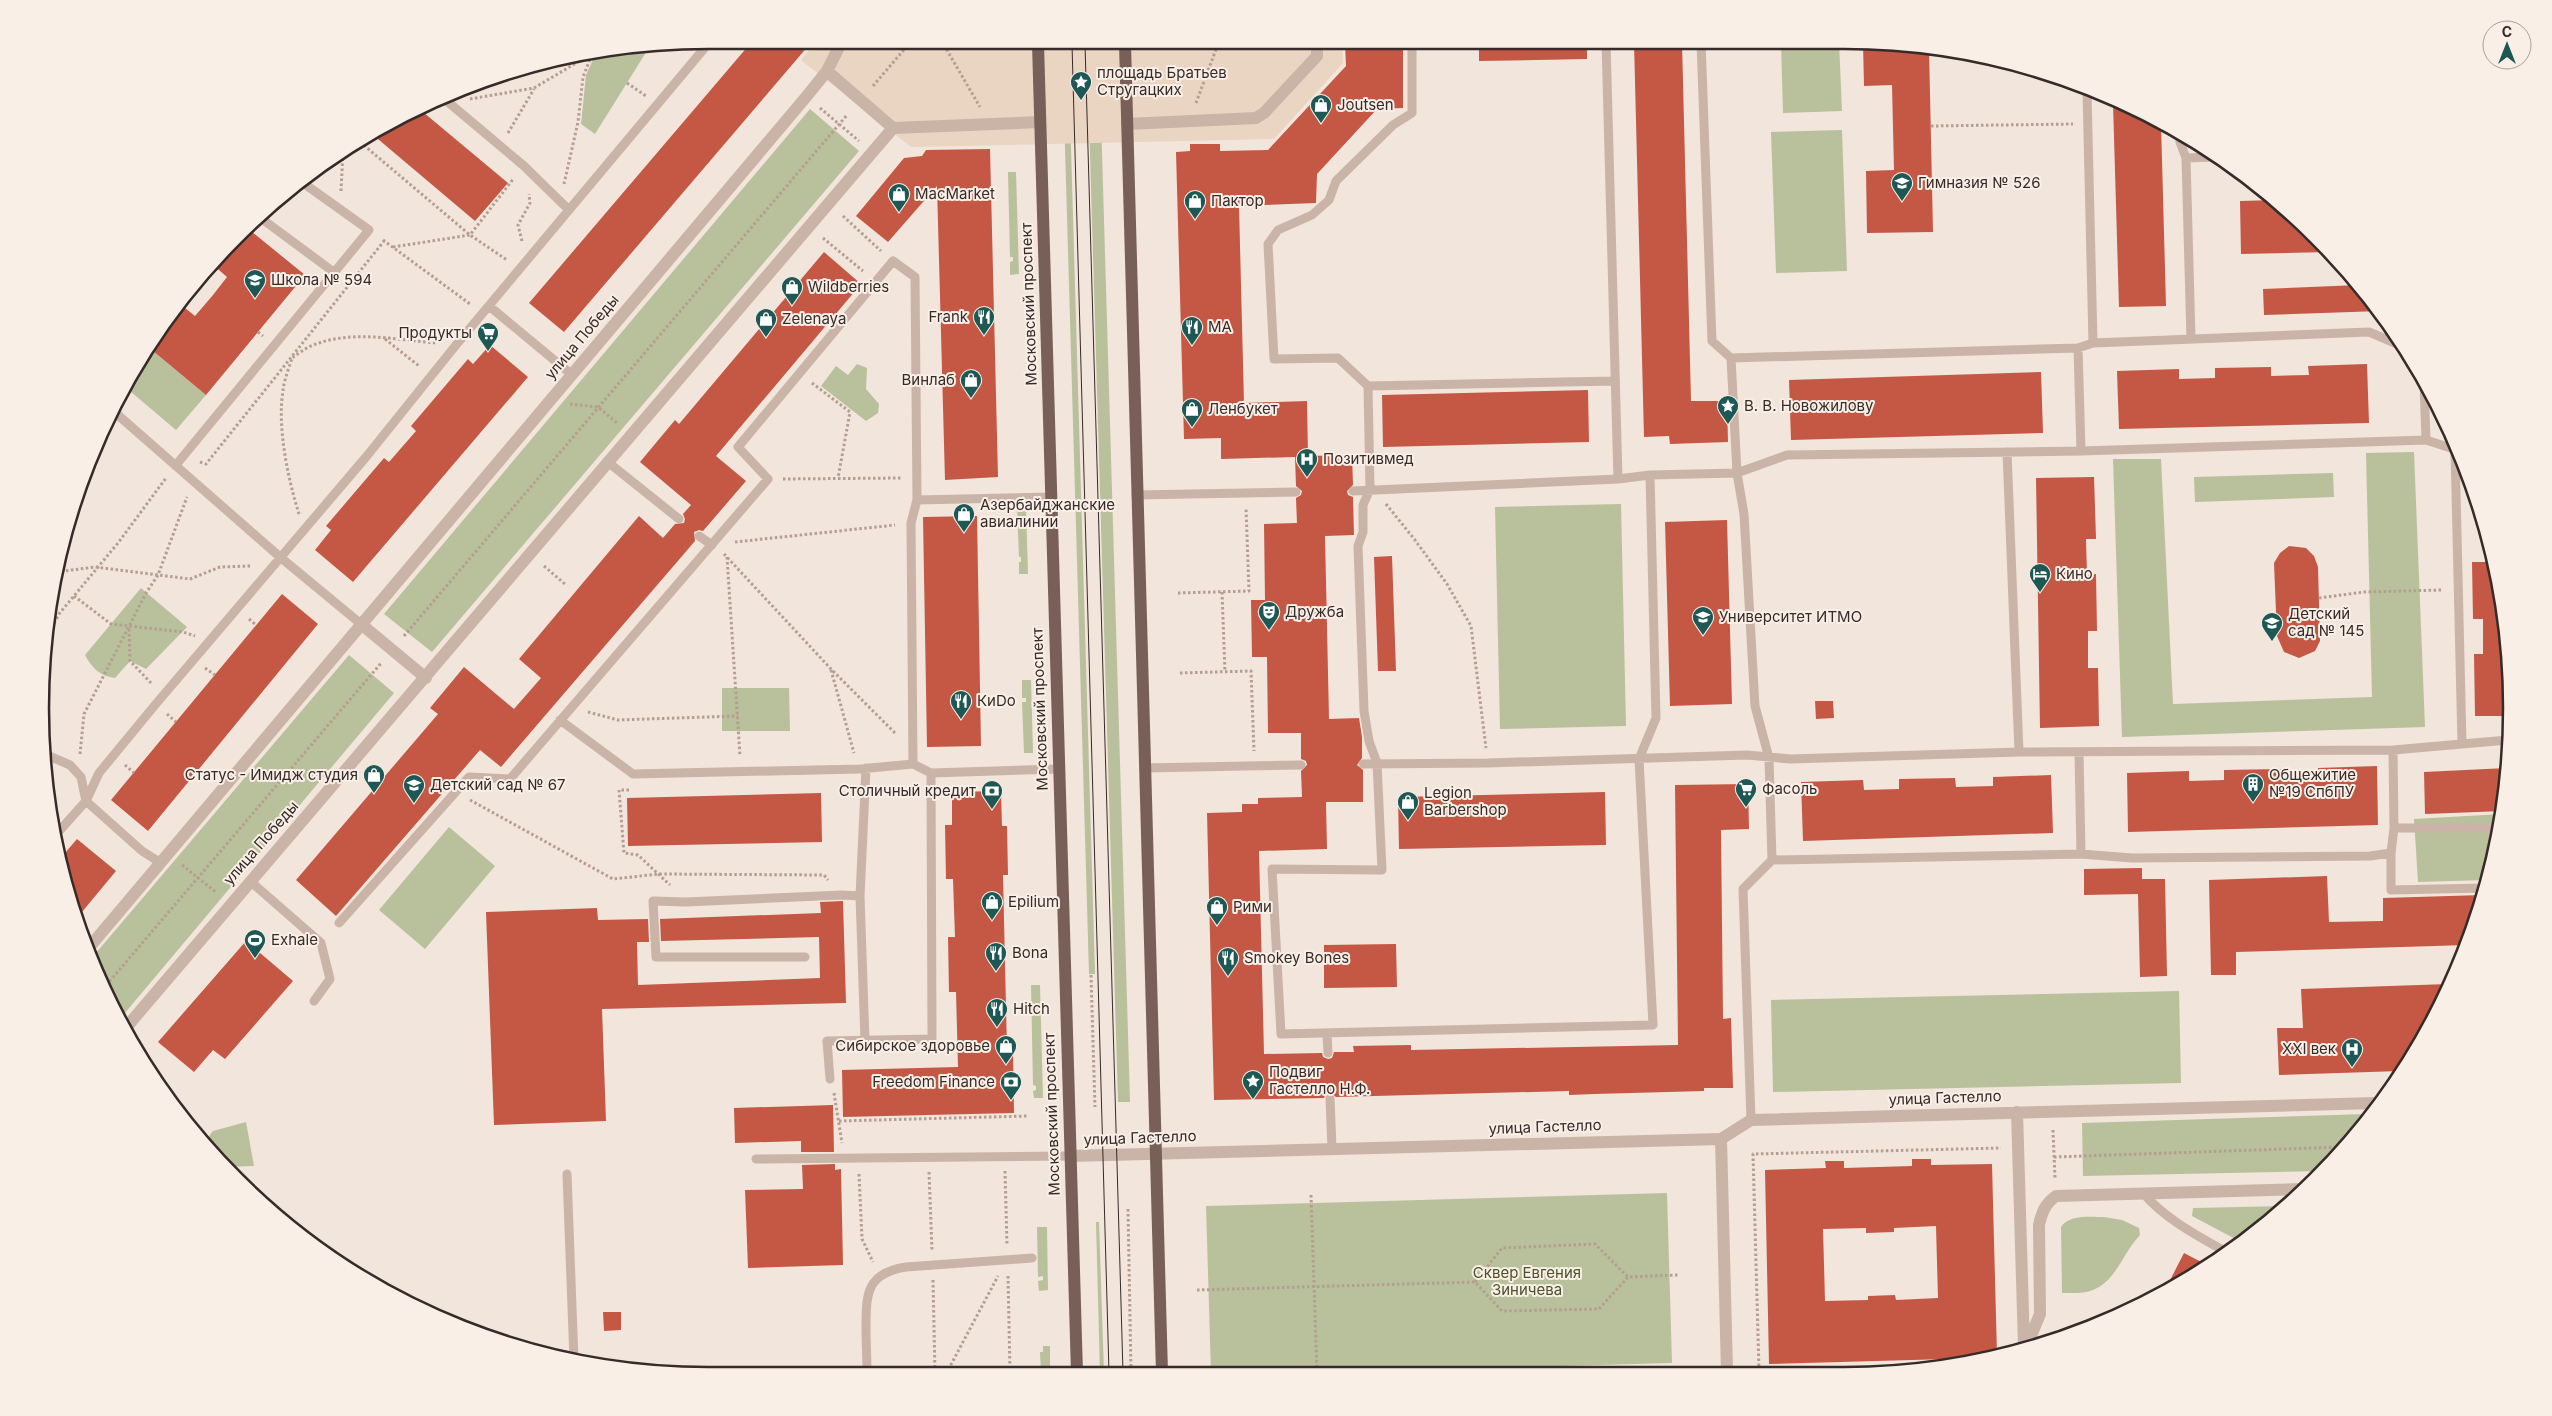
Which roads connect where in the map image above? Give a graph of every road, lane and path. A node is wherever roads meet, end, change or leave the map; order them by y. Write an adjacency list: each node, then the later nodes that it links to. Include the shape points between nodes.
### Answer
1 (703, 49): 41 (lane)
2 (838, 49): 14 (street)
3 (905, 49): 15 (path)
4 (946, 49): 21 (path, via 980,107)
5 (1038, 49): 23 (main road, Московский проспект)
6 (1125, 49): 25 (main road)
7 (1216, 49): 24 (path)
8 (1317, 49): 24 (street, via 1317,56 1264,113 1247,120)
9 (1412, 49): 68 (lane, via 1412,113 1393,125 1336,181 1329,200 1312,215 1278,230 1268,244 1274,359 1338,358)
10 (1606, 49): 67 (lane)
11 (1701, 49): 63 (lane, via 1712,341)
12 (590, 59): 39 (path, via 583,76 580,123)
13 (578, 61): 16 (path)
14 (827, 71): 29 (street); 64 (street, улица Победы)
15 (873, 86)
16 (534, 88): 18 (path); 33 (path)
17 (2086, 95): 26 (lane)
18 (458, 98)
19 (449, 102): 33 (lane)
20 (815, 105): 27 (path)
21 (987, 107)
22 (847, 116): 27 (path)
23 (1040, 122): 29 (street); 93 (main road, Московский проспект)
24 (1189, 123): 25 (street)
25 (1127, 124): 92 (main road)
26 (2087, 124): 28 (path); 59 (lane)
27 (839, 125): 31 (path); 71 (path)
28 (1931, 126)
29 (893, 128): 79 (street, улица Победы)
30 (2180, 141): 35 (lane)
31 (863, 144)
32 (364, 146): 45 (path)
33 (500, 147): 37 (lane)
34 (2206, 157): 35 (lane)
35 (2186, 158): 57 (lane)
36 (343, 160): 40 (path)
37 (524, 166): 39 (lane); 45 (path); 49 (path, via 530,203 518,224)
38 (307, 185): 40 (lane)
39 (560, 202): 41 (lane)
40 (340, 209): 44 (lane)
41 (569, 210): 49 (lane)
42 (842, 216): 50 (path)
43 (264, 221): 52 (lane)
44 (369, 230): 47 (path); 52 (lane)
45 (470, 234): 48 (path); 51 (path)
46 (823, 238): 53 (path)
47 (384, 241): 48 (path); 62 (path)
48 (393, 247): 55 (path)
49 (527, 261): 51 (lane)
50 (893, 261): 53 (lane); 84 (lane, via 915,277)
51 (520, 269): 54 (lane)
52 (335, 273): 78 (lane)
53 (876, 282): 65 (lane)
54 (489, 306): 55 (lane); 64 (lane)
55 (483, 314): 60 (lane)
56 (384, 338): 60 (path); 62 (path, via 338,339 315,344); 66 (path)
57 (2191, 339): 58 (lane, via 2368,332); 59 (lane)
58 (2392, 342)
59 (2093, 343): 61 (lane)
60 (456, 345): 66 (lane)
61 (2078, 348): 63 (lane); 76 (lane)
62 (292, 358): 78 (path, via 206,464); 97 (path, via 282,392 283,430 287,476)
63 (1731, 358): 81 (lane)
64 (572, 374): 113 (street, улица Победы)
65 (800, 374): 83 (path, via 850,412); 85 (lane, via 738,447)
66 (432, 376): 97 (lane)
67 (1615, 381): 68 (lane); 86 (lane)
68 (1368, 386): 88 (lane)
69 (2424, 396): 74 (lane)
70 (562, 402): 71 (path, via 579,407)
71 (598, 407): 73 (path); 116 (path)
72 (118, 414): 78 (lane)
73 (614, 421)
74 (2426, 440): 75 (lane); 76 (lane)
75 (2449, 448)
76 (2081, 451): 77 (lane)
77 (2006, 452): 81 (lane, via 1787,455); 129 (lane)
78 (180, 461): 87 (lane); 103 (path, via 118,543)
79 (610, 463): 95 (lane); 120 (street, улица Победы)
80 (2456, 465): 107 (lane)
81 (1737, 473): 82 (lane); 132 (lane, via 1744,514 1755,706)
82 (1650, 475): 86 (lane); 133 (lane, via 1656,718)
83 (838, 478): 84 (path); 85 (path)
84 (917, 478): 94 (lane)
85 (768, 479): 99 (lane)
86 (1618, 479): 88 (lane)
87 (193, 480): 100 (lane); 105 (path)
88 (1370, 489): 89 (lane); 134 (lane, via 1363,505 1363,532 1358,546 1364,711); 135 (path, via 1415,540 1447,584 1471,626)
89 (1353, 490)
90 (1246, 492): 91 (lane); 92 (lane); 108 (path, via 1249,591)
91 (1296, 492)
92 (1136, 495): 140 (main road)
93 (1051, 497): 94 (lane); 142 (main road, Московский проспект)
94 (917, 500): 96 (lane)
95 (679, 520)
96 (911, 523): 99 (path); 128 (lane)
97 (303, 529): 100 (lane)
98 (699, 536): 99 (lane)
99 (712, 545): 101 (path); 122 (lane)
100 (276, 554): 105 (path, via 258,565 220,567 190,579); 113 (lane); 115 (lane)
101 (727, 557): 117 (path); 123 (path)
102 (540, 562): 106 (path)
103 (95, 567): 104 (path); 105 (path); 110 (path)
104 (63, 571)
105 (158, 575): 114 (path)
106 (566, 585)
107 (2458, 590): 111 (path, via 2364,592); 126 (lane)
108 (1222, 592): 109 (path); 118 (path)
109 (1178, 593)
110 (74, 596): 112 (path); 114 (path, via 111,624)
111 (2319, 598)
112 (54, 624)
113 (361, 624): 116 (street); 156 (street, улица Победы)
114 (129, 626): 115 (path, via 183,632); 121 (path, via 130,661); 146 (path, via 84,714)
115 (209, 640): 121 (lane)
116 (393, 650): 120 (street); 158 (path)
117 (831, 669): 128 (path); 141 (path)
118 (1225, 672): 119 (path); 139 (path, via 1251,671)
119 (1180, 673)
120 (426, 678): 159 (street, улица Победы)
121 (163, 695): 148 (lane, via 99,773)
122 (571, 708): 123 (path, via 618,720); 124 (lane)
123 (738, 716): 143 (path)
124 (560, 720): 144 (lane, via 633,774); 147 (lane, via 510,779 469,777)
125 (2502, 741): 126 (lane)
126 (2462, 744): 127 (lane)
127 (2393, 750): 130 (lane); 149 (lane)
128 (914, 751): 136 (lane)
129 (2019, 752): 130 (lane); 132 (lane)
130 (2079, 752): 153 (lane)
131 (50, 756): 146 (lane, via 70,765)
132 (1769, 758): 133 (lane, via 1747,755); 154 (lane)
133 (1639, 759): 135 (lane); 172 (lane, via 1653,1025)
134 (1377, 763): 135 (lane); 137 (lane); 172 (lane, via 1382,870 1272,869 1281,1034)
135 (1488, 763)
136 (913, 764): 141 (lane); 145 (lane)
137 (1363, 764)
138 (1301, 765): 139 (lane)
139 (1254, 766): 140 (lane)
140 (1144, 768): 187 (main road)
141 (862, 769): 143 (lane); 163 (lane)
142 (1058, 769): 145 (lane); 188 (main road, Московский проспект)
143 (741, 772): 144 (lane)
144 (641, 774): 157 (path, via 642,790 619,790 624,853 638,855)
145 (930, 774): 173 (lane, via 932,1040)
146 (81, 777): 148 (lane)
147 (455, 792): 157 (path, via 612,879); 165 (lane)
148 (86, 801): 151 (lane); 156 (lane, via 142,851)
149 (2394, 828): 150 (lane); 152 (lane)
150 (2492, 828)
151 (60, 830)
152 (2391, 852): 153 (lane, via 2370,856 2142,858); 160 (lane, via 2391,890)
153 (2081, 854): 154 (lane)
154 (1772, 860): 182 (lane, via 1743,889)
155 (178, 861): 158 (path)
156 (161, 863): 166 (street, улица Победы)
157 (659, 874): 162 (path, via 824,875); 164 (path)
158 (196, 878): 161 (path); 169 (path)
159 (250, 881): 170 (lane, via 321,943 330,979); 171 (street, улица Победы)
160 (2478, 888)
161 (217, 893)
162 (842, 895): 163 (lane); 164 (lane)
163 (860, 896): 173 (lane)
164 (686, 902): 167 (lane, via 653,901 656,957)
165 (339, 923)
166 (93, 943)
167 (805, 957)
168 (1091, 975): 178 (path)
169 (109, 981)
170 (314, 1000)
171 (129, 1024)
172 (1328, 1034): 174 (lane)
173 (865, 1041): 175 (lane, via 827,1041)
174 (1328, 1053)
175 (830, 1079): 183 (path)
176 (1330, 1098): 186 (lane)
177 (2372, 1102): 179 (street, улица Гастелло)
178 (1095, 1107)
179 (2052, 1111): 180 (street, улица Гастелло); 189 (path)
180 (2017, 1112): 182 (street, улица Гастелло); 210 (street, улица Гастелло)
181 (1028, 1116): 183 (path)
182 (1751, 1120): 184 (street)
183 (839, 1121): 193 (path)
184 (1721, 1139): 186 (street, улица Гастелло); 218 (street)
185 (2335, 1148): 189 (path)
186 (1332, 1149): 187 (street, улица Гастелло)
187 (1156, 1154): 188 (street, улица Гастелло); 216 (main road)
188 (1069, 1156): 190 (lane); 214 (main road, Московский проспект)
189 (2054, 1157): 198 (path)
190 (859, 1158): 193 (lane); 204 (path, via 862,1239)
191 (2001, 1158): 219 (path, via 2000,1148 1754,1154)
192 (756, 1159): 193 (lane, via 837,1156)
193 (844, 1159)
194 (567, 1174): 211 (lane)
195 (2295, 1188): 196 (street)
196 (2143, 1193): 198 (street); 200 (lane, via 2154,1206)
197 (1311, 1195): 207 (path)
198 (2056, 1196): 209 (street, улица Гастелло, via 2048,1201 2039,1225 2040,1314)
199 (1128, 1210): 215 (path)
200 (2220, 1249)
201 (1032, 1258): 204 (lane, via 906,1267)
202 (1003, 1268): 213 (path)
203 (1678, 1275): 205 (path)
204 (880, 1276): 212 (lane, via 866,1299)
205 (1628, 1277): 206 (path, via 1599,1309 1502,1311); 206 (path, via 1595,1244 1502,1248)
206 (1475, 1282): 207 (path)
207 (1314, 1287): 208 (path); 217 (path)
208 (1197, 1290)
209 (2028, 1341)
210 (2025, 1342)
211 (574, 1354)
212 (867, 1367)
213 (950, 1367)
214 (1077, 1367)
215 (1131, 1367)
216 (1162, 1367)
217 (1317, 1367)
218 (1727, 1367)
219 (1759, 1367)

